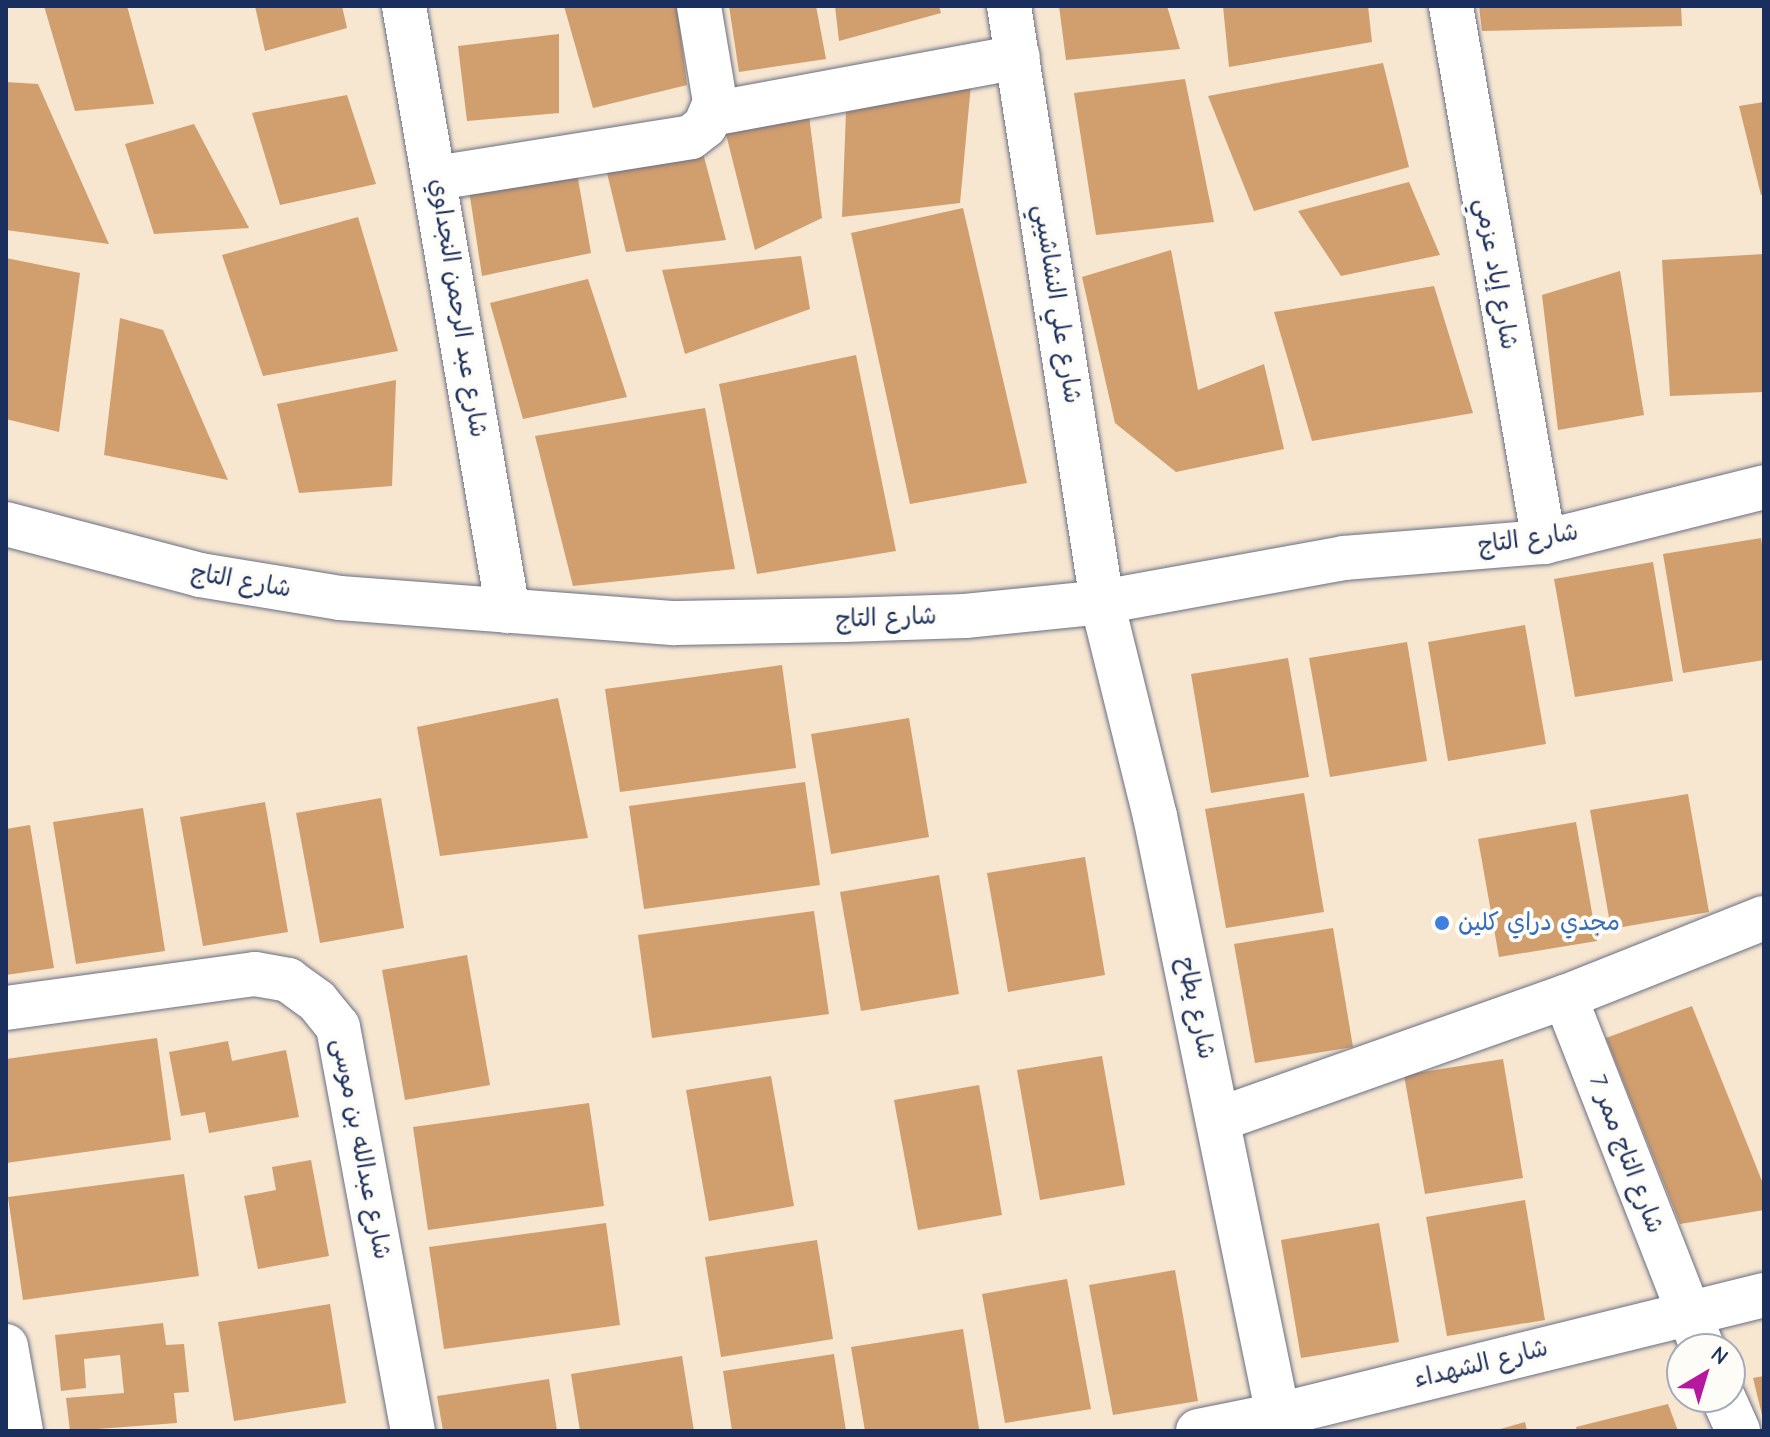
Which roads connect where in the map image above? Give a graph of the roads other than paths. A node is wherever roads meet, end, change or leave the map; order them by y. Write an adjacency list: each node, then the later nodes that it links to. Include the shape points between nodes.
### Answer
1 (404, 6): 7 (street, شارع عبد الرحمن النجداوي)
2 (699, 6): 6 (street, via 714,90)
3 (1009, 6): 5 (street, شارع علي النشاشيبي)
4 (1451, 6): 10 (street, شارع إياد عزمي)
5 (1018, 57): 6 (street); 11 (street, شارع علي النشاشيبي)
6 (711, 114): 7 (street, via 691,137)
7 (436, 178): 12 (street, شارع عبد الرحمن النجداوي)
8 (1764, 487): 10 (street, شارع التاج)
9 (6, 524): 12 (street, شارع التاج, via 200,575 340,598)
10 (1544, 542): 11 (street, شارع التاج, via 1344,558)
11 (1102, 602): 12 (street, شارع التاج, via 965,616 690,623); 16 (street, شارع يطاح, via 1155,816)
12 (508, 611)
13 (1764, 918): 14 (street)
14 (1565, 997): 16 (street); 18 (street, شارع التاج ممر 7)
15 (6, 1008): 22 (street, شارع عبدالله بن موسى, via 255,974 288,980 317,1001 338,1027)
16 (1220, 1119): 20 (street, شارع يطاح)
17 (1764, 1295): 18 (street, شارع الشهداء)
18 (1696, 1330): 20 (street, شارع الشهداء)
19 (6, 1346): 21 (street)
20 (1278, 1415): 23 (street, شارع الشهداء)
21 (21, 1431)
22 (413, 1431)
23 (1198, 1431)

